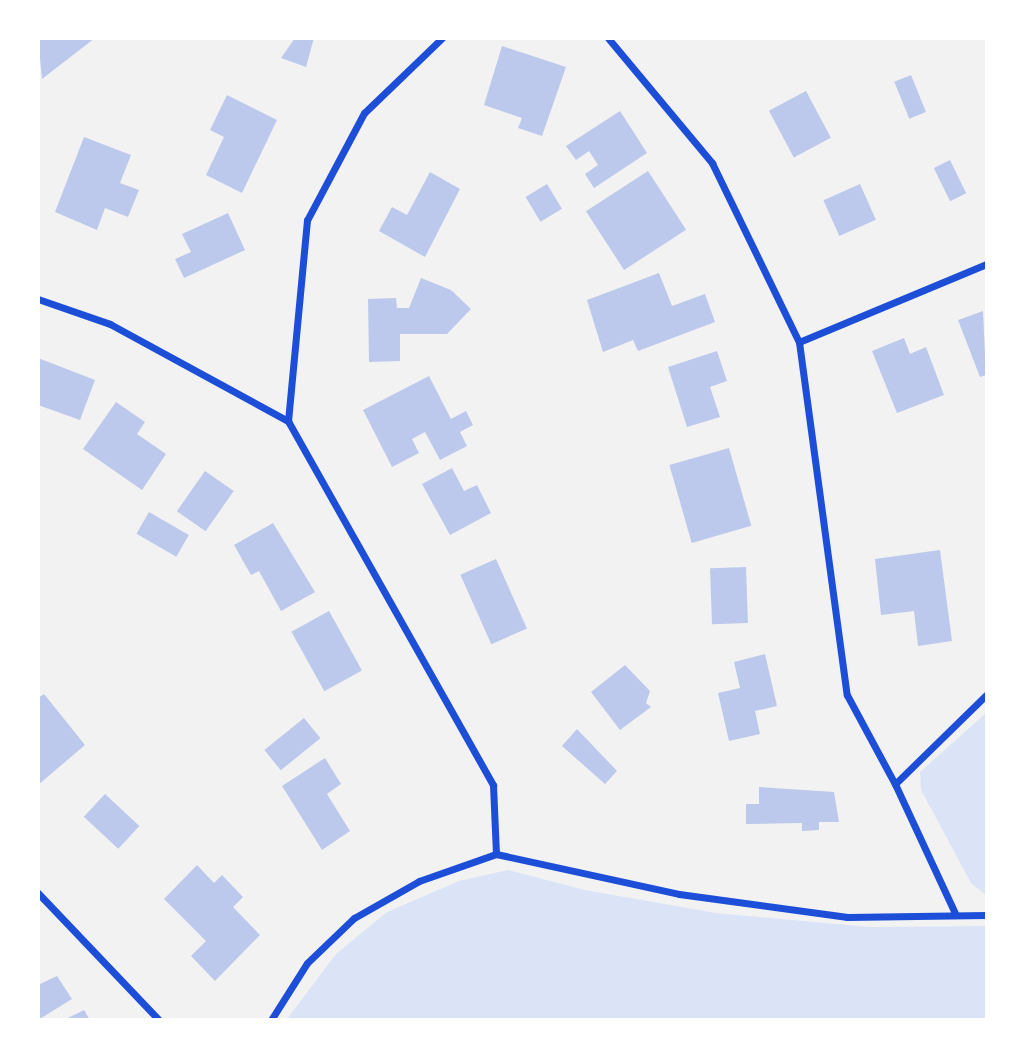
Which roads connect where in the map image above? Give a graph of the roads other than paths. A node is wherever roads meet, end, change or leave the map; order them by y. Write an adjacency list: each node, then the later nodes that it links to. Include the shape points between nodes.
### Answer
1 (442, 38): 6 (street, via 364,113 307,220)
2 (608, 38): 5 (street, via 712,163)
3 (986, 264): 5 (street)
4 (38, 299): 6 (street, via 110,324)
5 (799, 342): 8 (street, via 847,695)
6 (288, 421): 9 (street, via 493,785)
7 (986, 695): 8 (street)
8 (895, 783): 11 (street)
9 (495, 854): 11 (street, via 679,894 847,917); 14 (street, via 419,881 354,918 307,963)
10 (38, 893): 13 (street)
11 (955, 913): 12 (street)
12 (986, 915)
13 (159, 1020)
14 (271, 1020)

